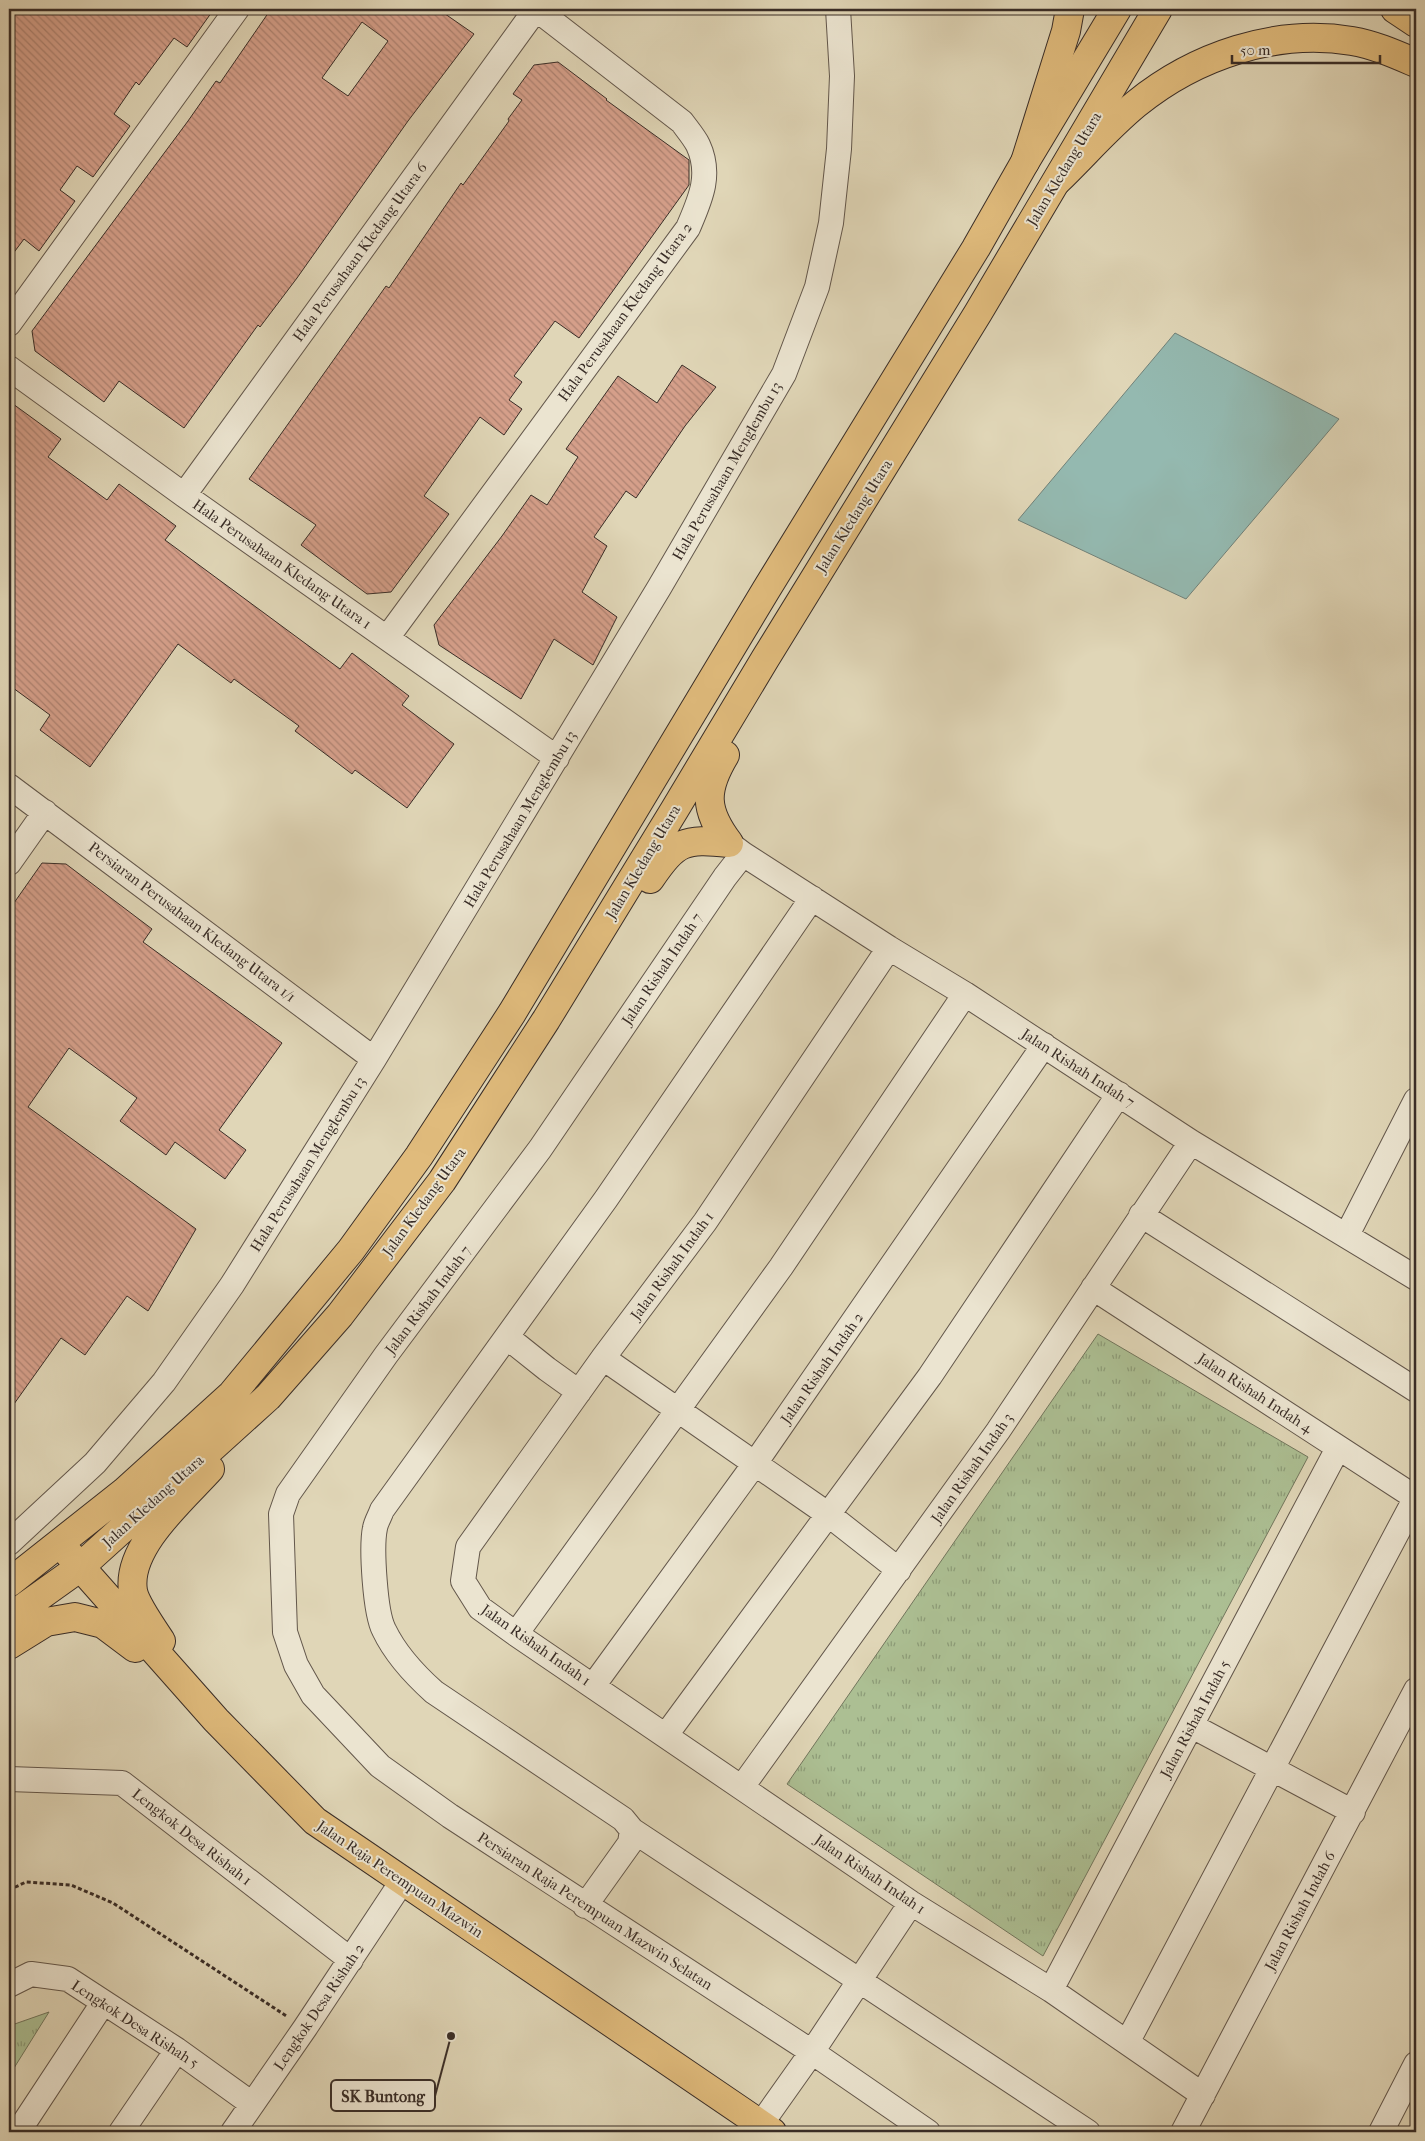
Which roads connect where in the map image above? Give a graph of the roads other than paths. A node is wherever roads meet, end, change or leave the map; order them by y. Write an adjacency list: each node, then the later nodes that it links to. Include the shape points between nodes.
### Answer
1 (237, 9): 12 (street)
2 (536, 9): 14 (street, Hala Perusahaan Kledang Utara 6); 16 (street, Hala Perusahaan Kledang Utara 2, via 682,122 698,144 705,171 702,196 688,228)
3 (838, 9): 17 (street, Hala Perusahaan Menglembu 13, via 842,76 839,149 831,223 817,287 784,374)
4 (1070, 9): 10 (main road)
5 (1117, 9): 10 (main road, Jalan Kledang Utara)
6 (1158, 9): 11 (main road, Jalan Kledang Utara)
7 (1395, 9): 8 (main road)
8 (1416, 23)
9 (1416, 63): 11 (main road, via 1368,45 1311,38 1266,42 1223,54 1185,72 1136,104)
10 (1025, 162): 45 (main road, Jalan Kledang Utara, via 517,1005 419,1156 351,1250 232,1394 124,1492)
11 (1057, 181): 15 (main road, Jalan Kledang Utara)
12 (9, 324)
13 (9, 368): 14 (street, Hala Perusahaan Kledang Utara 1)
14 (184, 495): 16 (street, Hala Perusahaan Kledang Utara 1)
15 (855, 514): 20 (main road, via 814,607 711,785 709,807 719,829); 25 (main road, Jalan Kledang Utara)
16 (387, 638): 17 (street, Hala Perusahaan Kledang Utara 1)
17 (556, 758): 27 (street, Hala Perusahaan Menglembu 13)
18 (9, 786): 19 (street, Persiaran Perusahaan Kledang Utara 1/1)
19 (45, 812): 21 (street); 27 (street, Persiaran Perusahaan Kledang Utara 1/1)
20 (736, 849): 22 (street, Jalan Rishah Indah 7); 25 (main road, via 703,840 675,848 665,857 604,954 566,1003); 58 (street, Jalan Rishah Indah 7, via 725,877 540,1149 386,1355 288,1494 281,1514 286,1632 296,1665 313,1695)
21 (9, 863)
22 (812, 898): 23 (street, Jalan Rishah Indah 7); 35 (street, via 606,1199)
23 (889, 948): 24 (street, Jalan Rishah Indah 7); 36 (street, Jalan Rishah Indah 1, via 705,1222)
24 (965, 994): 26 (street, Jalan Rishah Indah 7); 40 (street, via 781,1268)
25 (546, 1020): 39 (main road, Jalan Kledang Utara, via 442,1181 340,1315)
26 (1044, 1045): 28 (street, Jalan Rishah Indah 7); 42 (street, Jalan Rishah Indah 2)
27 (374, 1059): 46 (street, Hala Perusahaan Menglembu 13, via 232,1285 164,1382 95,1464)
28 (1119, 1094): 30 (street, Jalan Rishah Indah 7); 44 (street, via 930,1376)
29 (1416, 1100): 32 (street)
30 (1191, 1142): 31 (street, Jalan Rishah Indah 3); 32 (street, Jalan Rishah Indah 7)
31 (1140, 1215): 34 (street, Jalan Rishah Indah 3); 37 (street)
32 (1346, 1235): 33 (street, Jalan Rishah Indah 7)
33 (1416, 1278)
34 (1093, 1288): 41 (street, Jalan Rishah Indah 4); 48 (street, Jalan Rishah Indah 3)
35 (507, 1337): 38 (street); 63 (street, via 382,1510 375,1526 374,1541 378,1615 394,1646 434,1692 623,1819)
36 (604, 1358): 38 (street, Jalan Rishah Indah 1); 40 (street)
37 (1416, 1390)
38 (579, 1392): 51 (street, Jalan Rishah Indah 1, via 468,1547 464,1581 480,1608)
39 (268, 1397): 47 (main road, Jalan Kledang Utara); 55 (main road, via 229,1448 145,1541 134,1566 133,1592 150,1625)
40 (678, 1410): 42 (street); 51 (street)
41 (1338, 1448): 43 (street, Jalan Rishah Indah 4); 56 (street, Jalan Rishah Indah 5)
42 (756, 1462): 44 (street); 53 (street, Jalan Rishah Indah 2)
43 (1416, 1498): 59 (street)
44 (830, 1514): 48 (street); 57 (street)
45 (60, 1543): 47 (main road, Jalan Raja Perempuan Mazwin); 49 (main road, Jalan Kledang Utara)
46 (9, 1544)
47 (79, 1568): 50 (main road, Jalan Kledang Utara); 55 (main road, Jalan Raja Perempuan Mazwin)
48 (900, 1570): 61 (street, Jalan Rishah Indah 3)
49 (9, 1583)
50 (9, 1618)
51 (516, 1634): 53 (street, Jalan Rishah Indah 1)
52 (9, 1645): 55 (main road, via 46,1622 75,1617 103,1624)
53 (593, 1686): 57 (street, Jalan Rishah Indah 1)
54 (1416, 1690): 62 (street, Jalan Rishah Indah 6)
55 (216, 1720): 64 (main road, Jalan Raja Perempuan Mazwin, via 315,1821)
56 (1192, 1726): 59 (street); 70 (street, Jalan Rishah Indah 5)
57 (666, 1735): 61 (street, Jalan Rishah Indah 1)
58 (380, 1766): 66 (street, Persiaran Raja Perempuan Mazwin Selatan)
59 (1272, 1767): 62 (street); 72 (street)
60 (9, 1779): 67 (street, Lengkok Desa Rishah 1, via 122,1783)
61 (742, 1787): 65 (street, Jalan Rishah Indah 1)
62 (1353, 1812): 76 (street, Jalan Rishah Indah 6)
63 (632, 1830): 66 (street, via 630,1843); 68 (street)
64 (403, 1880): 67 (street, Lengkok Desa Rishah 2); 78 (main road, Jalan Raja Perempuan Mazwin)
65 (911, 1903): 68 (street); 70 (street, Jalan Rishah Indah 1)
66 (585, 1906): 74 (street, Persiaran Raja Perempuan Mazwin Selatan)
67 (351, 1960): 77 (street, Lengkok Desa Rishah 2)
68 (859, 1980): 74 (street); 83 (street)
69 (9, 1985): 71 (street, Lengkok Desa Rishah 5, via 31,1974 68,1979)
70 (1051, 1990): 72 (street, Jalan Rishah Indah 1)
71 (103, 2002): 73 (street, Lengkok Desa Rishah 5); 79 (street)
72 (1128, 2041): 76 (street, Jalan Rishah Indah 1)
73 (177, 2050): 77 (street, Lengkok Desa Rishah 5); 80 (street)
74 (812, 2052): 78 (street); 82 (street, Persiaran Raja Perempuan Mazwin Selatan)
75 (1416, 2064): 85 (street)
76 (1203, 2095): 84 (street, Jalan Rishah Indah 6)
77 (252, 2104): 81 (street, Lengkok Desa Rishah 2)
78 (766, 2128)
79 (18, 2132)
80 (121, 2132)
81 (233, 2132)
82 (928, 2132)
83 (1088, 2132)
84 (1183, 2132)
85 (1381, 2132)

